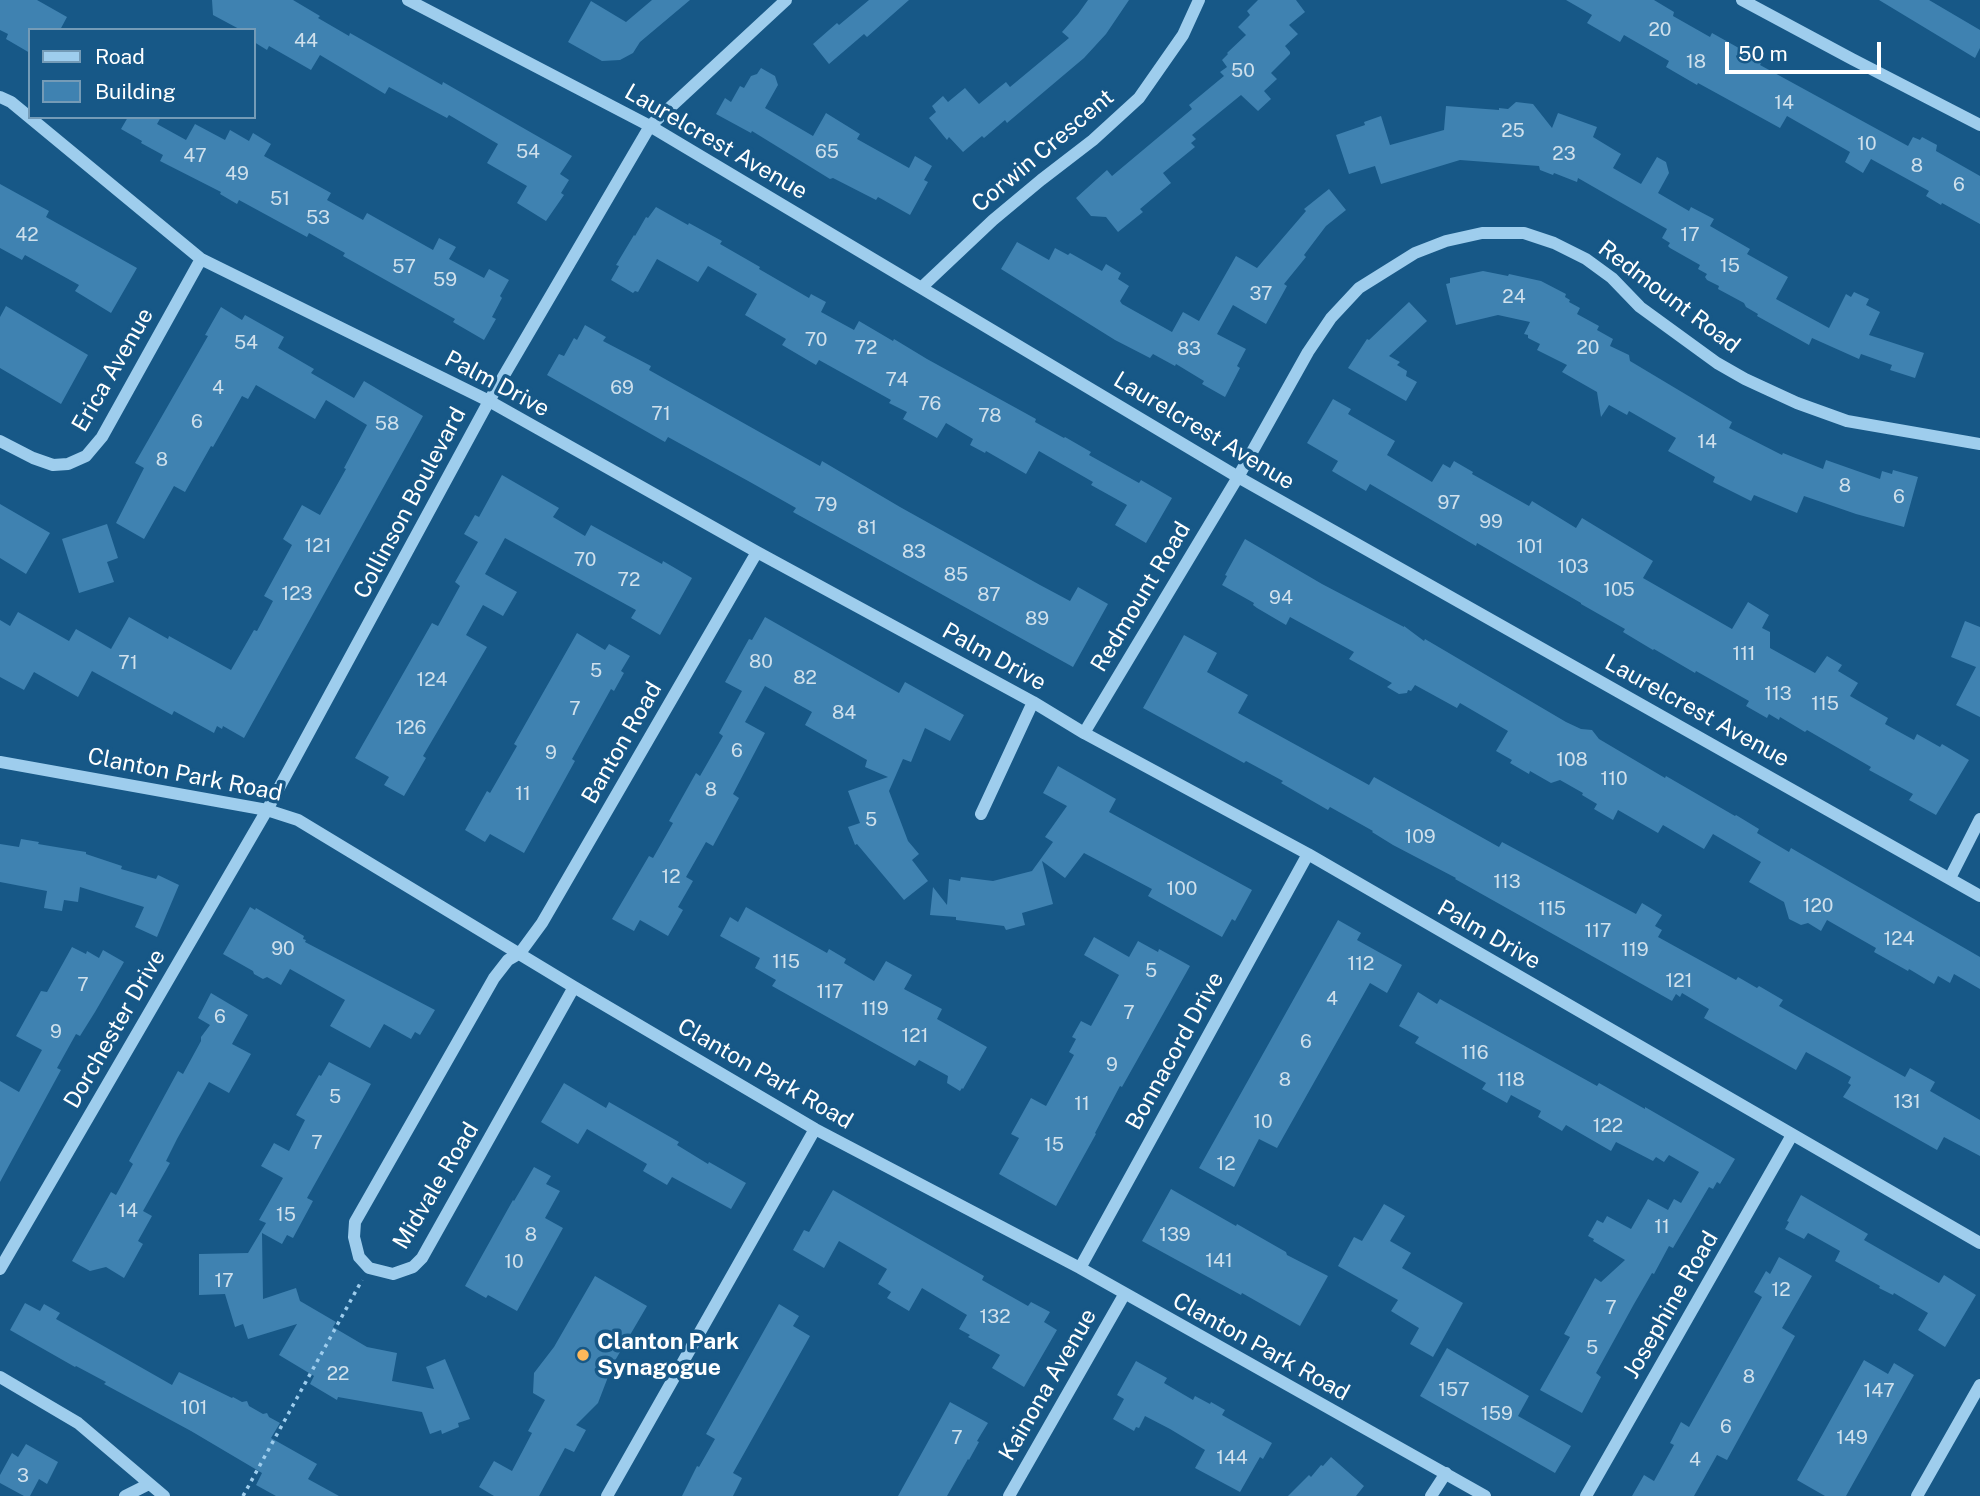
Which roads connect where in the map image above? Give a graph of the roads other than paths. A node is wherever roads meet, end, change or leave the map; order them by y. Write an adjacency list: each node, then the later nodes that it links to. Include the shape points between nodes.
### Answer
1 (408, 0): 9 (street, Laurelcrest Avenue)
2 (786, 0): 9 (street, Collinson Boulevard)
3 (1199, 0): 11 (street, Corwin Crescent, via 1183,35 1139,98 993,220)
4 (1742, 0): 8 (street)
5 (0, 97): 6 (street, Palm Drive)
6 (28, 116)
7 (32, 119): 10 (street, Palm Drive)
8 (1980, 125)
9 (650, 126): 11 (street, Laurelcrest Avenue); 12 (street, Collinson Boulevard)
10 (201, 259): 12 (street, Palm Drive); 13 (street, Erica Avenue, via 102,436 86,456 53,466)
11 (922, 287): 15 (street, Laurelcrest Avenue)
12 (489, 401): 16 (street, Palm Drive); 20 (street, Collinson Boulevard)
13 (0, 441)
14 (1980, 444): 15 (street, Redmount Road, via 1847,421 1797,403 1717,363 1640,307 1586,259 1524,233 1482,233 1415,253 1359,288 1308,352)
15 (1238, 477): 18 (street, Redmount Road); 24 (street, Laurelcrest Avenue)
16 (757, 552): 17 (street, Palm Drive); 26 (street, Banton Road, via 542,923)
17 (1033, 702): 18 (street, Palm Drive); 21 (street)
18 (1084, 733): 23 (street, Palm Drive)
19 (0, 762): 20 (street, Clanton Park Road)
20 (267, 810): 26 (street, Clanton Park Road, via 298,820); 32 (street, Dorchester Drive)
21 (981, 814)
22 (1980, 819): 24 (street)
23 (1308, 854): 29 (street, Palm Drive); 31 (street, Bonnacord Drive)
24 (1950, 878): 25 (street, Laurelcrest Avenue)
25 (1980, 896)
26 (520, 953): 27 (street, Clanton Park Road); 27 (street, Midvale Road, via 508,960 495,978 355,1222 359,1257 369,1268 393,1274 413,1267 422,1258)
27 (574, 987): 28 (street, Clanton Park Road)
28 (815, 1129): 31 (street, Clanton Park Road); 40 (street)
29 (1792, 1135): 30 (street, Palm Drive); 44 (street, Josephine Road)
30 (1980, 1243)
31 (1080, 1268): 33 (street, Clanton Park Road)
32 (0, 1269)
33 (1124, 1295): 36 (street, Clanton Park Road); 41 (street, Kainona Avenue)
34 (0, 1377): 37 (street, via 78,1423)
35 (1980, 1385): 45 (street)
36 (1446, 1473): 42 (street); 43 (street, Clanton Park Road)
37 (149, 1484): 38 (street); 39 (street)
38 (125, 1496)
39 (164, 1496)
40 (607, 1496)
41 (1009, 1496)
42 (1431, 1496)
43 (1485, 1496)
44 (1586, 1496)
45 (1917, 1496)

